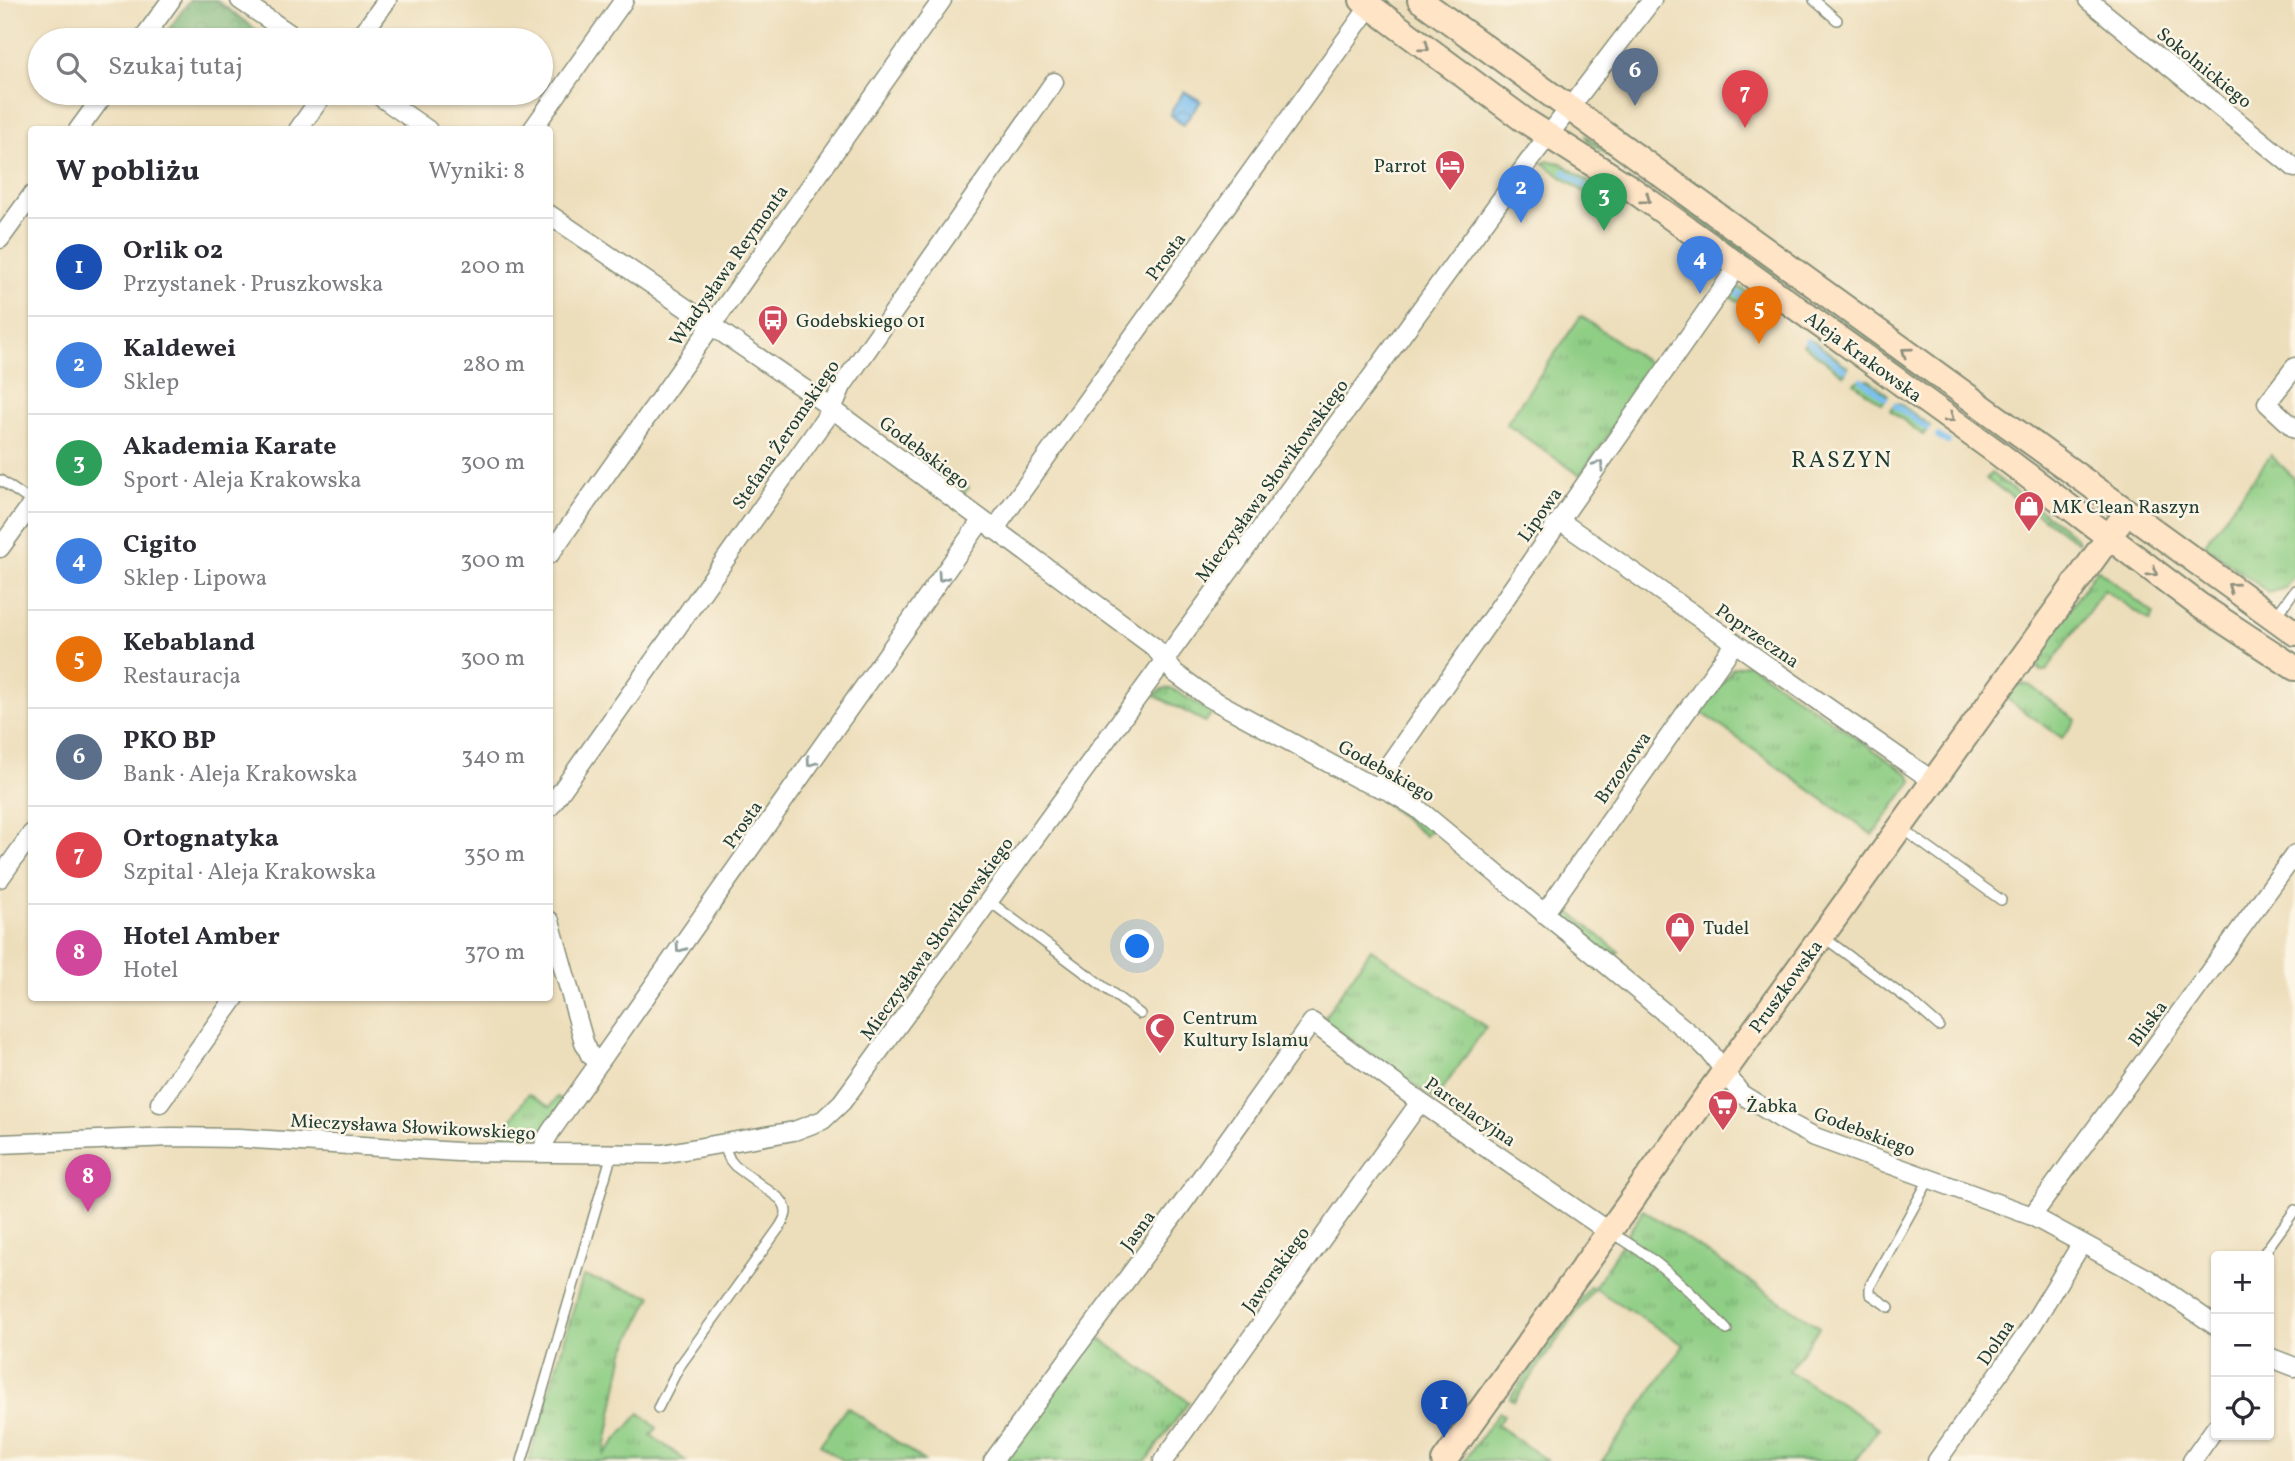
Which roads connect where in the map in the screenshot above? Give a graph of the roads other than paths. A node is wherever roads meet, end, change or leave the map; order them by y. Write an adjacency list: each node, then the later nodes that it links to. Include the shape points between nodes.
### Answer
1 (171, 0): 12 (street)
2 (240, 0): 13 (street)
3 (387, 0): 14 (street)
4 (624, 0): 16 (street)
5 (942, 0): 32 (street, Władysława Reymonta)
6 (1420, 0): 21 (main road, Aleja Krakowska)
7 (1652, 0): 21 (street, Mieczysława Słowikowskiego)
8 (1814, 0): 11 (lane)
9 (2088, 0): 27 (street, Sokolnickiego)
10 (1366, 3): 26 (main road, Aleja Krakowska, one-way to 26); 41 (street, Prosta)
11 (1837, 20)
12 (151, 28)
13 (281, 28)
14 (367, 28)
15 (1054, 82): 34 (street, Stefana Żeromskiego, via 842,386)
16 (553, 100)
17 (96, 105): 22 (street)
18 (316, 105): 23 (street)
19 (392, 105): 24 (street)
20 (550, 105): 25 (street)
21 (1568, 108): 26 (street, Mieczysława Słowikowskiego); 39 (main road, Aleja Krakowska, one-way to 21)
22 (81, 126)
23 (301, 126)
24 (422, 126)
25 (535, 126)
26 (1548, 135): 31 (main road, Aleja Krakowska, one-way to 31, via 1629,187); 49 (street, Mieczysława Słowikowskiego)
27 (2295, 168)
28 (28, 200): 30 (street)
29 (553, 217): 32 (street, Godebskiego)
30 (0, 239)
31 (1738, 267): 40 (street, Lipowa, one-way to 31); 42 (main road, Aleja Krakowska, one-way to 42, via 1995,450)
32 (710, 325): 34 (street, Godebskiego); 44 (street, Władysława Reymonta)
33 (2295, 367): 35 (street, via 2267,403)
34 (832, 409): 41 (street, Godebskiego); 53 (street, Stefana Żeromskiego)
35 (2295, 429)
36 (0, 480): 37 (lane)
37 (28, 500)
38 (28, 509): 43 (street)
39 (2127, 512): 42 (main road, Pruszkowska); 46 (main road, Aleja Krakowska, one-way to 39)
40 (1560, 521): 48 (street, Poprzeczna); 52 (street, Lipowa, via 1390,763)
41 (987, 525): 49 (street, Godebskiego); 67 (street, Prosta, one-way to 67)
42 (2108, 538): 50 (main road, Aleja Krakowska, one-way to 50); 51 (main road, Pruszkowska)
43 (0, 548)
44 (553, 550)
45 (2295, 590): 46 (lane)
46 (2275, 618): 47 (main road, Aleja Krakowska)
47 (2295, 633)
48 (1734, 644): 51 (street, Poprzeczna); 60 (street, Brzozowa)
49 (1165, 660): 52 (street, Godebskiego, via 1180,678 1208,697); 59 (street, Mieczysława Słowikowskiego)
50 (2295, 668)
51 (1933, 781): 54 (main road, Pruszkowska)
52 (1381, 788): 60 (street, Godebskiego, via 1434,821)
53 (553, 803)
54 (1899, 827): 58 (lane); 62 (main road, Pruszkowska)
55 (28, 839): 57 (street)
56 (2295, 854): 77 (street, Bliska)
57 (0, 878)
58 (2001, 900)
59 (989, 901): 64 (lane); 72 (street, Mieczysława Słowikowskiego, via 836,1109 807,1127)
60 (1544, 914): 68 (street, Godebskiego, via 1700,1042)
61 (553, 932): 67 (street, via 583,1042)
62 (1821, 935): 66 (lane); 68 (main road, Pruszkowska)
63 (233, 1001): 70 (street)
64 (1140, 1014)
65 (1312, 1022): 69 (street, Parcelacyjna); 89 (street, Jasna)
66 (1939, 1026)
67 (600, 1062): 73 (street, Prosta, via 551,1131)
68 (1723, 1072): 75 (street, Godebskiego, via 1745,1097 1815,1137); 78 (main road, Pruszkowska)
69 (1420, 1102): 78 (street, Parcelacyjna); 90 (street, Jaworskiego)
70 (160, 1104)
71 (0, 1144): 73 (street, Mieczysława Słowikowskiego, via 172,1137)
72 (723, 1144): 74 (street, Mieczysława Słowikowskiego, via 662,1154); 86 (lane, via 730,1160 780,1199 787,1213 679,1367)
73 (543, 1153): 74 (street, Mieczysława Słowikowskiego)
74 (610, 1154): 88 (lane)
75 (1930, 1178): 77 (street, Godebskiego); 81 (lane, via 1870,1286 1870,1294)
76 (2295, 1210): 80 (lane)
77 (2032, 1216): 79 (street, Godebskiego)
78 (1609, 1232): 83 (lane, via 1698,1299); 91 (main road, Pruszkowska)
79 (2082, 1243): 82 (street, Godebskiego, via 2148,1279); 92 (street, Dolna, via 2026,1335)
80 (2266, 1251)
81 (1889, 1307)
82 (2211, 1322)
83 (1727, 1330)
84 (2274, 1359): 85 (street)
85 (2295, 1367)
86 (658, 1408)
87 (2211, 1434): 93 (street)
88 (522, 1461)
89 (993, 1461)
90 (1164, 1461)
91 (1444, 1461)
92 (1937, 1461)
93 (2192, 1461)

